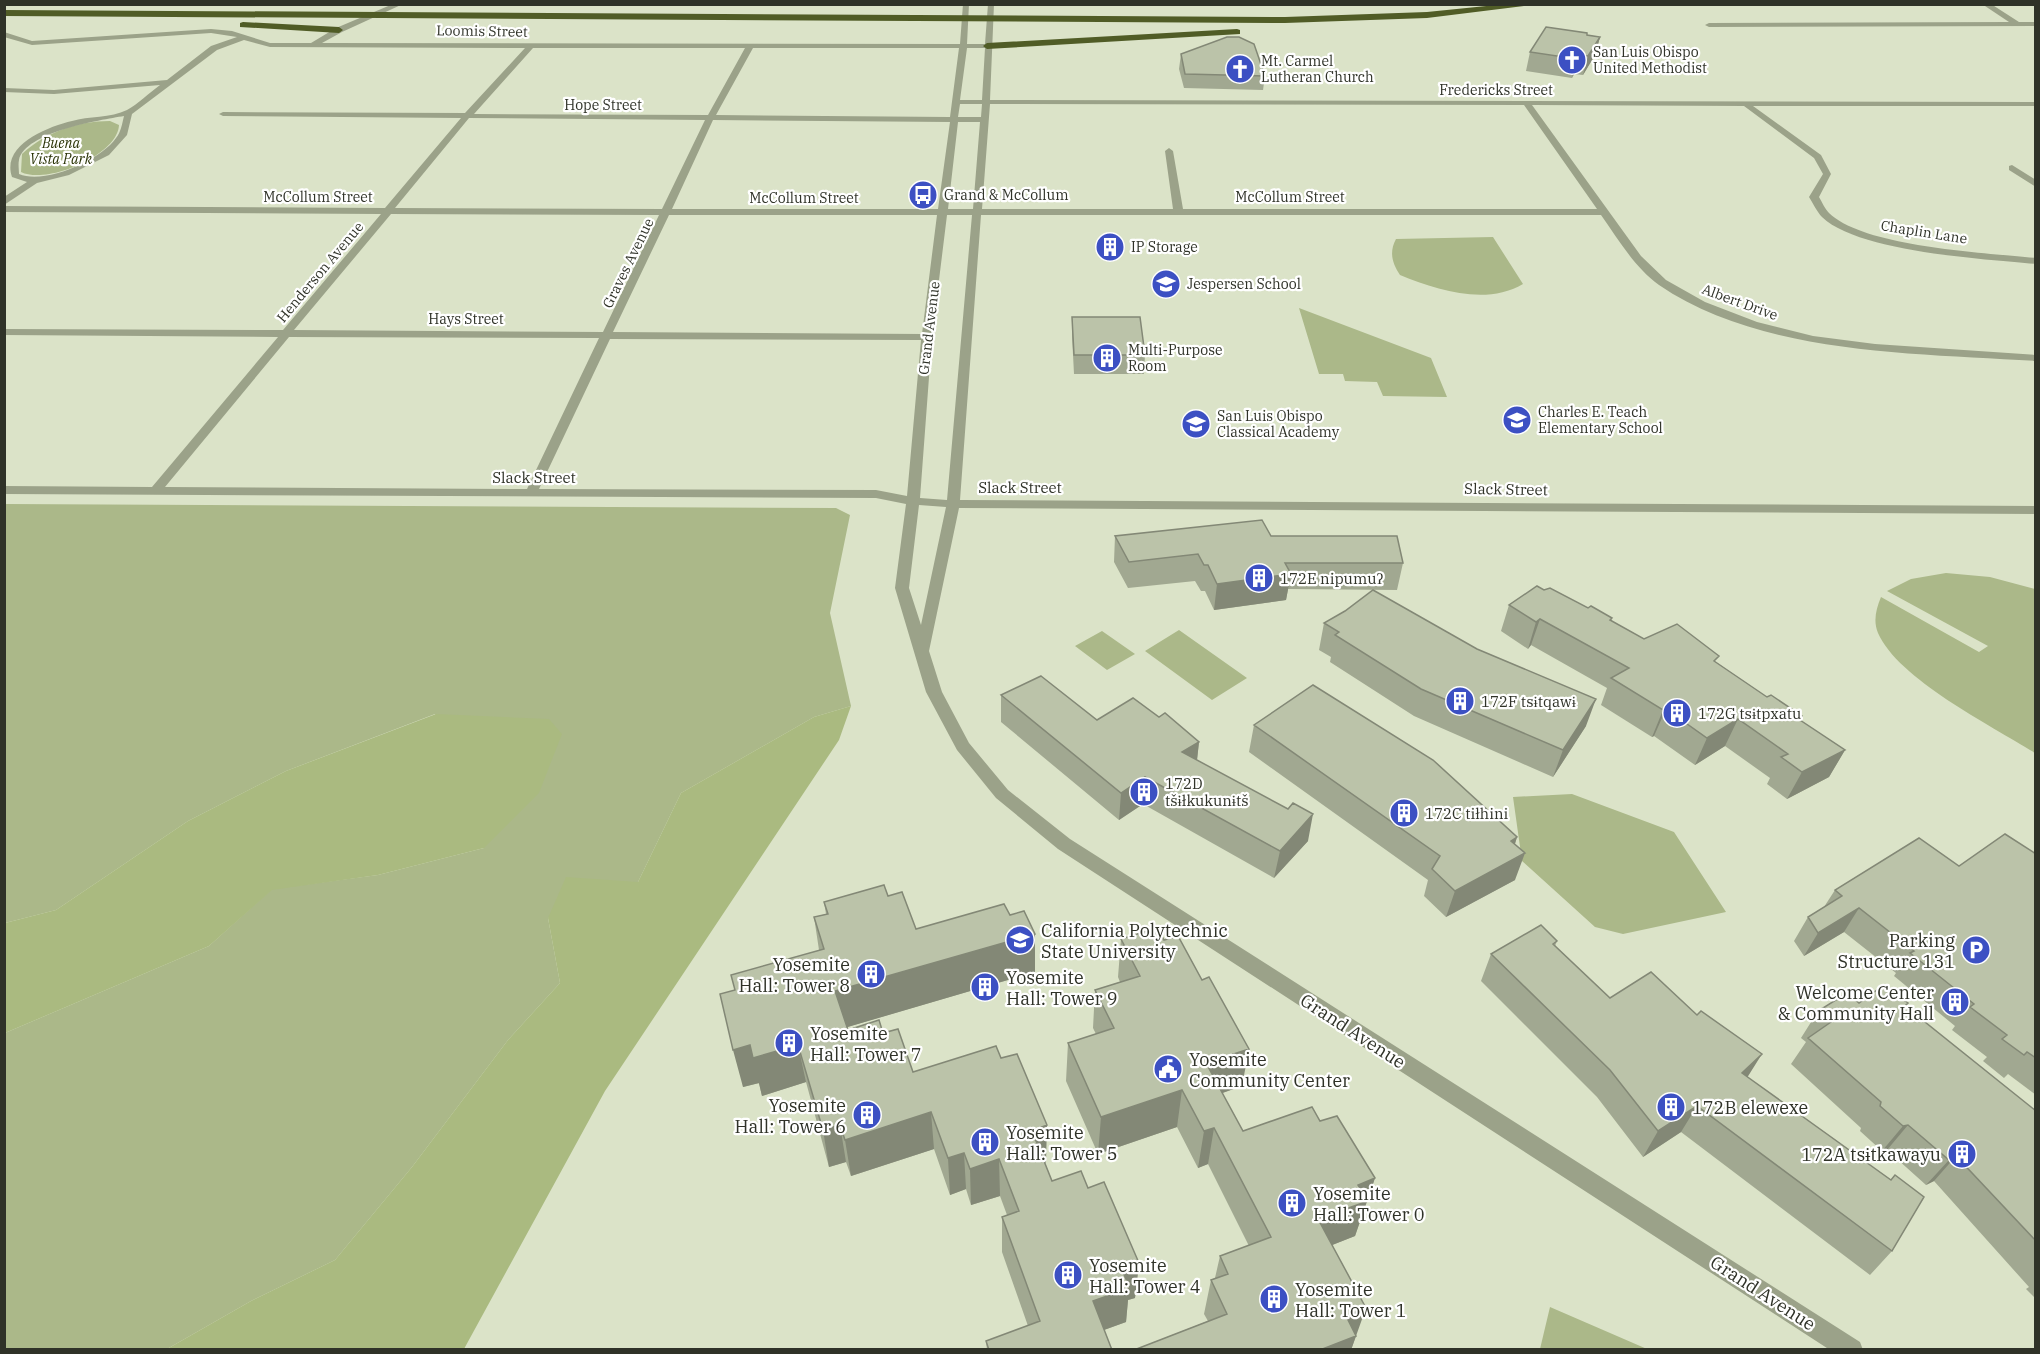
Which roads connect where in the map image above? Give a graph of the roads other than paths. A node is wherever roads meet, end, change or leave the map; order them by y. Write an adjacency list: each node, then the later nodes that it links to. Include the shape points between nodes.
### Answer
1 (369, 4): 5 (highway)
2 (400, 4): 18 (street)
3 (1536, 4): 14 (highway)
4 (1985, 4): 15 (street)
5 (411, 5)
6 (970, 6): 8 (highway); 30 (street, Grand Avenue)
7 (992, 7): 29 (street, Grand Avenue)
8 (952, 8)
9 (1128, 9): 10 (highway)
10 (1150, 9)
11 (1183, 9): 12 (highway)
12 (1227, 10)
13 (4, 15): 14 (highway); 18 (highway)
14 (1378, 18): 19 (highway, via 1360,23)
15 (2018, 24): 16 (street); 17 (street); 22 (street)
16 (2036, 24)
17 (1709, 25)
18 (339, 30): 26 (street)
19 (1266, 30)
20 (1242, 31): 29 (highway)
21 (4, 34): 24 (street, Loomis Street)
22 (2036, 34)
23 (242, 39): 24 (street, Loomis Street, via 223,32 194,31); 26 (street, Loomis Street, via 270,45); 31 (street, via 214,48)
24 (32, 43): 25 (street)
25 (15, 45)
26 (313, 45): 27 (street, Loomis Street)
27 (531, 45): 28 (street, Loomis Street); 40 (street, Henderson Avenue)
28 (750, 46): 30 (street, Loomis Street); 41 (street, Graves Avenue)
29 (987, 46): 30 (street, Loomis Street); 34 (street, Grand Avenue)
30 (963, 47): 33 (street, Grand Avenue)
31 (167, 82): 32 (street, via 54,92); 38 (street)
32 (4, 90)
33 (956, 102): 34 (street, Fredericks Street); 42 (street, Grand Avenue)
34 (986, 102): 35 (street, Fredericks Street); 43 (street, Grand Avenue)
35 (1527, 104): 37 (street, Fredericks Street); 55 (street, Albert Drive)
36 (2036, 104): 37 (street, Fredericks Street)
37 (1747, 105): 56 (street, Chaplin Lane, via 1818,157 1827,174 1814,197 1816,204 1840,225 1915,247)
38 (128, 112): 46 (street, via 126,128 115,146 63,174); 46 (street, via 61,126 28,143 15,160 15,175)
39 (223, 114): 40 (street, Hope Street)
40 (466, 117): 41 (street, Hope Street); 51 (street, Henderson Avenue)
41 (710, 119): 42 (street, Hope Street); 54 (street, Graves Avenue)
42 (953, 120): 43 (street, Hope Street); 52 (street, Grand Avenue)
43 (984, 120): 53 (street, Grand Avenue)
44 (1169, 151): 50 (street)
45 (2012, 168): 47 (street)
46 (33, 182): 48 (street)
47 (2036, 184)
48 (4, 202)
49 (4, 209): 51 (street, McCollum Street)
50 (1178, 210): 53 (street, McCollum Street); 55 (street, McCollum Street)
51 (389, 211): 54 (street, McCollum Street); 58 (street, Henderson Avenue)
52 (943, 211): 53 (street, McCollum Street); 54 (street, McCollum Street); 60 (street, Grand Avenue)
53 (977, 211): 66 (street, Grand Avenue)
54 (667, 212): 59 (street, Graves Avenue)
55 (1603, 212): 61 (street, Albert Drive, via 1637,258 1662,282 1701,304 1753,324 1813,339)
56 (2036, 261)
57 (4, 332): 58 (street, Hays Street)
58 (287, 334): 59 (street, Hays Street); 63 (street, Henderson Avenue)
59 (608, 335): 60 (street, Hays Street); 64 (street, Graves Avenue)
60 (927, 337): 65 (street, Grand Avenue)
61 (2036, 358)
62 (4, 490): 63 (street, Slack Street)
63 (156, 490): 64 (street, Slack Street)
64 (531, 493): 65 (street, Slack Street, via 876,494)
65 (913, 501): 66 (street, Slack Street); 68 (street, Grand Avenue, via 902,588)
66 (953, 504): 67 (street, Slack Street); 68 (street, Grand Avenue)
67 (2036, 510)
68 (922, 649): 69 (street, Grand Avenue, via 934,692 963,746 1002,794 1064,844)
69 (1852, 1350)

